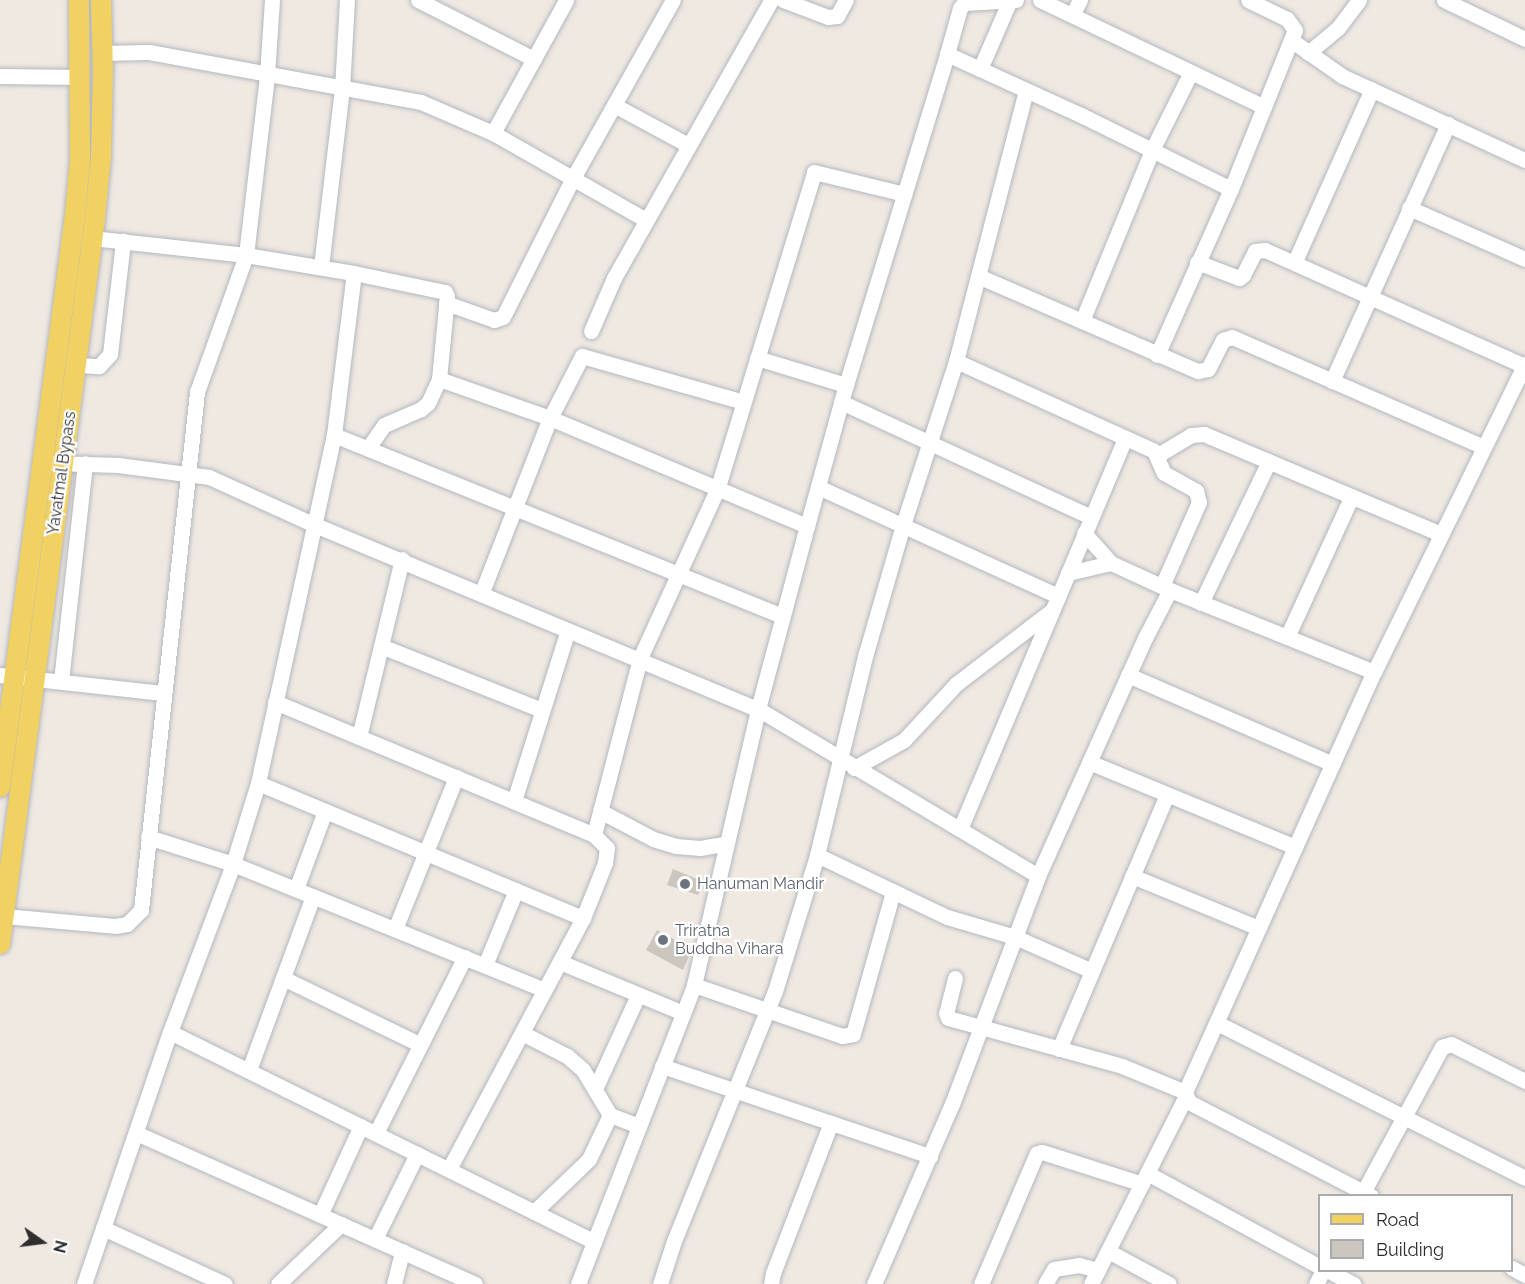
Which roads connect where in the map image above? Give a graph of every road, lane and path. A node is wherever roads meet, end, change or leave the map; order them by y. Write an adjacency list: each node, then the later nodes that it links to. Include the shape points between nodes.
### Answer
1 (79, 0): 29 (main road, Yavatmal Bypass)
2 (101, 0): 21 (main road, Yavatmal Bypass)
3 (272, 0): 27 (street)
4 (348, 0): 30 (street)
5 (418, 0): 24 (street)
6 (566, 0): 24 (street)
7 (673, 0): 33 (street)
8 (771, 0): 37 (street)
9 (783, 0): 10 (street, via 837,16)
10 (846, 0)
11 (1010, 0): 12 (street); 23 (street, via 964,3); 25 (street)
12 (1016, 0)
13 (1040, 0): 18 (street)
14 (1080, 0): 18 (street)
15 (1248, 0): 20 (street, via 1293,25)
16 (1359, 0): 22 (street, via 1338,28)
17 (1444, 0): 19 (street)
18 (1072, 15): 26 (street)
19 (1525, 39)
20 (1291, 40): 22 (street); 34 (street)
21 (102, 53): 27 (street, via 148,52); 45 (main road, Yavatmal Bypass, via 101,156)
22 (1308, 53): 31 (street, via 1342,76)
23 (947, 54): 25 (street); 42 (street)
24 (534, 59): 36 (street)
25 (980, 69): 32 (street)
26 (1191, 72): 34 (street); 38 (street)
27 (267, 75): 30 (street); 47 (street)
28 (0, 76): 29 (street)
29 (80, 77): 76 (main road, Yavatmal Bypass, via 80,160 75,214)
30 (342, 89): 36 (street, via 422,102); 51 (street)
31 (1372, 89): 35 (street); 49 (street)
32 (1026, 91): 38 (street); 53 (street)
33 (614, 105): 37 (street); 40 (street)
34 (1264, 107): 41 (street)
35 (1448, 124): 39 (street); 43 (street)
36 (493, 133): 40 (street)
37 (688, 145): 44 (street)
38 (1152, 150): 41 (street); 56 (street)
39 (1525, 160)
40 (573, 178): 44 (street); 55 (street, via 503,317 494,320)
41 (1231, 189): 50 (street)
42 (904, 194): 59 (street, via 814,172); 65 (street)
43 (1409, 208): 48 (street); 54 (street)
44 (646, 220): 57 (street)
45 (92, 238): 46 (street); 61 (main road, Yavatmal Bypass)
46 (123, 241): 47 (street); 61 (street, via 110,354 99,366)
47 (246, 255): 51 (street); 79 (street, via 197,392)
48 (1525, 259)
49 (1295, 261): 50 (street, via 1259,249 1239,278); 54 (street)
50 (1197, 262): 58 (street)
51 (321, 267): 52 (street)
52 (354, 273): 55 (street, via 440,290 445,292); 69 (street)
53 (978, 276): 56 (street); 60 (street)
54 (1369, 296): 62 (street); 64 (street)
55 (446, 303): 63 (street)
56 (1082, 321): 58 (street)
57 (591, 331)
58 (1157, 355): 64 (street, via 1203,372 1223,340 1232,337)
59 (757, 358): 65 (street); 66 (street)
60 (956, 361): 70 (street); 71 (street)
61 (77, 365): 77 (main road, Yavatmal Bypass)
62 (1525, 365): 72 (street)
63 (439, 379): 68 (street); 73 (street, via 421,410 384,425)
64 (1332, 381): 72 (street)
65 (846, 385): 67 (street)
66 (743, 402): 68 (street, via 587,355 578,360); 81 (street)
67 (841, 402): 71 (street); 80 (street)
68 (550, 418): 81 (street); 83 (street)
69 (334, 435): 73 (street); 85 (street)
70 (1125, 438): 74 (street); 84 (street)
71 (930, 442): 84 (street); 86 (street)
72 (1484, 447): 89 (street)
73 (368, 448): 83 (street)
74 (1158, 455): 75 (street, via 1197,433); 94 (street, via 1164,472 1199,495)
75 (1269, 461): 82 (street); 97 (street)
76 (42, 463): 77 (street); 106 (main road, Yavatmal Bypass)
77 (64, 463): 78 (street); 107 (main road, Yavatmal Bypass)
78 (85, 464): 79 (street); 108 (street)
79 (189, 472): 85 (street, via 209,477); 109 (street)
80 (818, 487): 86 (street); 87 (street)
81 (717, 490): 87 (street); 93 (street)
82 (1352, 496): 89 (street); 101 (street)
83 (516, 509): 93 (street); 95 (street)
84 (1091, 517): 88 (street)
85 (315, 525): 90 (street); 110 (street)
86 (903, 525): 96 (street); 115 (street, via 866,653)
87 (807, 526): 99 (street)
88 (1084, 533): 91 (street); 92 (street)
89 (1441, 534): 104 (street)
90 (402, 560): 95 (street); 102 (street)
91 (1111, 563): 92 (street); 94 (street)
92 (1068, 573): 96 (street)
93 (678, 576): 99 (street); 103 (street)
94 (1166, 588): 97 (street); 105 (street)
95 (482, 592): 100 (street)
96 (1058, 596): 98 (street)
97 (1201, 603): 101 (street)
98 (1051, 611): 115 (street, via 956,684 904,740); 125 (street)
99 (783, 616): 111 (street)
100 (568, 630): 103 (street); 112 (street)
101 (1287, 637): 104 (street)
102 (381, 646): 112 (street); 113 (street)
103 (640, 658): 111 (street); 124 (street)
104 (1374, 672): 116 (street)
105 (1128, 675): 114 (street); 116 (street)
106 (7, 676): 107 (street); 117 (main road, Yavatmal Bypass)
107 (34, 679): 108 (street); 139 (main road, Yavatmal Bypass)
108 (62, 681): 109 (street)
109 (164, 693): 127 (street)
110 (275, 702): 113 (street); 119 (street)
111 (758, 709): 115 (street); 128 (street)
112 (542, 710): 122 (street)
113 (359, 737): 118 (street)
114 (1089, 762): 121 (street); 133 (street)
115 (847, 764): 125 (street); 131 (street)
116 (1333, 764): 129 (street)
117 (1, 767): 120 (main road, Yavatmal Bypass)
118 (456, 777): 122 (street); 130 (street)
119 (258, 783): 123 (street); 132 (street)
120 (0, 787)
121 (1167, 795): 129 (street); 134 (street)
122 (514, 801): 126 (street)
123 (326, 811): 130 (street); 135 (street)
124 (600, 811): 126 (street); 128 (street, via 653,839 676,846 700,848)
125 (960, 829): 133 (street)
126 (594, 835): 140 (street, via 607,848 607,854)
127 (148, 837): 132 (street); 139 (street, via 141,910 127,924)
128 (727, 843): 151 (street)
129 (1295, 848): 141 (street)
130 (427, 853): 136 (street); 142 (street)
131 (817, 855): 137 (street); 154 (street)
132 (233, 864): 135 (street); 158 (street)
133 (1038, 876): 143 (street)
134 (1132, 876): 141 (street); 148 (street)
135 (296, 889): 138 (street)
136 (516, 890): 140 (street); 147 (street)
137 (893, 892): 143 (street, via 963,924); 154 (street, via 853,1034 842,1036)
138 (313, 896): 142 (street); 149 (street)
139 (4, 916): 144 (main road, Yavatmal Bypass)
140 (583, 918): 146 (street)
141 (1259, 928): 156 (street)
142 (395, 929): 145 (street)
143 (1015, 937): 148 (street); 157 (street)
144 (0, 944)
145 (465, 957): 147 (street); 160 (street)
146 (560, 962): 152 (street); 153 (street)
147 (485, 966): 152 (street)
148 (1092, 971): 161 (street)
149 (283, 978): 160 (street); 163 (street)
150 (955, 978): 157 (street, via 946,1016)
151 (694, 985): 154 (street); 155 (street)
152 (545, 990): 159 (street)
153 (638, 995): 155 (street); 165 (street)
154 (768, 1008): 166 (street)
155 (683, 1013): 162 (street)
156 (1216, 1023): 167 (street); 169 (street)
157 (981, 1028): 161 (street); 176 (street)
158 (170, 1032): 163 (street); 173 (street)
159 (522, 1033): 165 (street, via 567,1056); 177 (street)
160 (421, 1045): 174 (street)
161 (1059, 1049): 167 (street, via 1135,1070)
162 (662, 1066): 166 (street); 172 (street)
163 (249, 1070): 171 (street)
164 (1525, 1081): 169 (street, via 1447,1044)
165 (596, 1089): 168 (street)
166 (735, 1091): 170 (street); 198 (street)
167 (1185, 1095): 179 (street); 180 (street)
168 (610, 1115): 172 (street); 181 (street, via 589,1159)
169 (1405, 1116): 178 (street); 180 (street)
170 (831, 1123): 176 (street); 199 (street)
171 (361, 1126): 174 (street); 182 (street)
172 (639, 1126): 186 (street)
173 (136, 1133): 182 (street); 184 (street)
174 (376, 1133): 175 (street)
175 (417, 1154): 177 (street); 185 (street)
176 (930, 1156): 200 (street)
177 (449, 1169): 181 (street)
178 (1525, 1178)
179 (1144, 1179): 188 (street); 189 (street); 201 (street, via 1037,1153)
180 (1365, 1194)
181 (534, 1212): 186 (street)
182 (320, 1215): 183 (street)
183 (340, 1224): 185 (street); 194 (street)
184 (103, 1228): 192 (street); 193 (street)
185 (375, 1239): 187 (street)
186 (594, 1242): 197 (street)
187 (402, 1251): 195 (street); 196 (street)
188 (1108, 1251): 191 (street); 203 (street)
189 (1318, 1266)
190 (1329, 1272): 204 (street)
191 (1095, 1277): 202 (street, via 1079,1266 1054,1269)
192 (84, 1284)
193 (225, 1284)
194 (279, 1284)
195 (394, 1284)
196 (475, 1284)
197 (578, 1284)
198 (660, 1284)
199 (771, 1284)
200 (874, 1284)
201 (981, 1284)
202 (1045, 1284)
203 (1169, 1284)
204 (1353, 1284)

